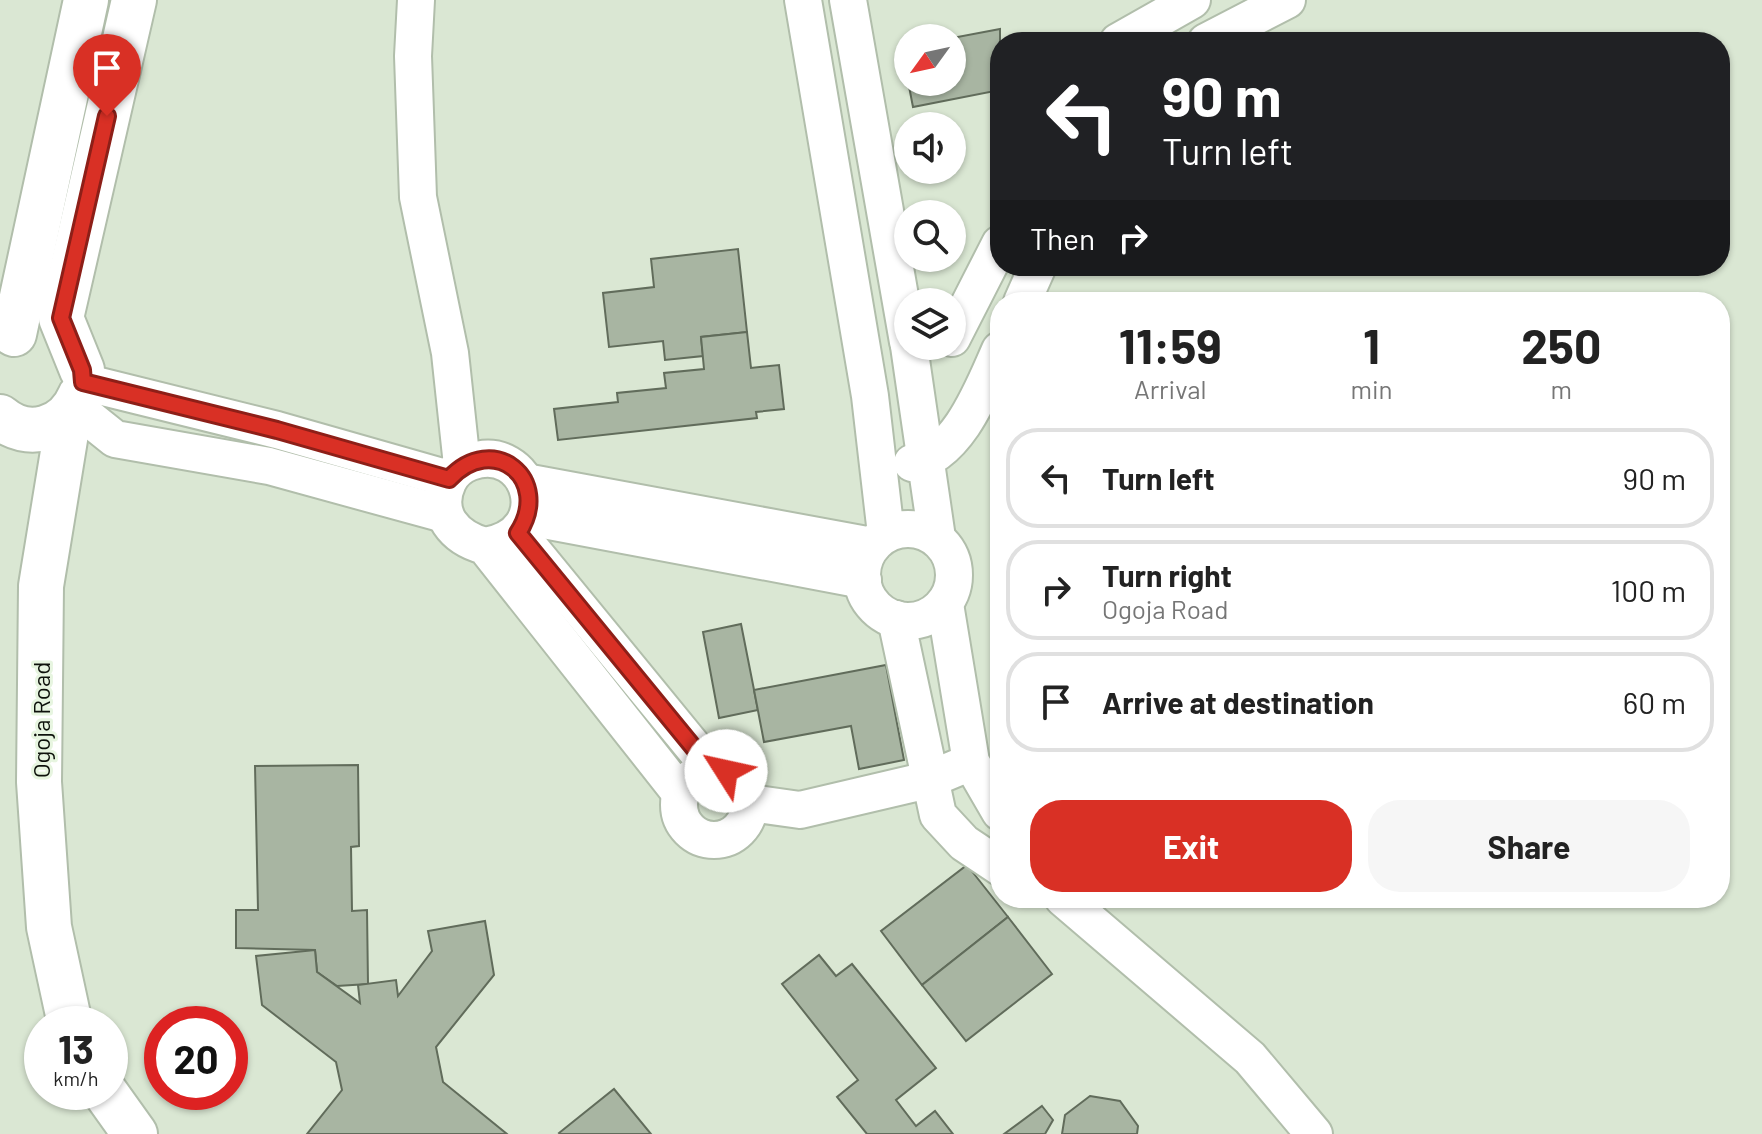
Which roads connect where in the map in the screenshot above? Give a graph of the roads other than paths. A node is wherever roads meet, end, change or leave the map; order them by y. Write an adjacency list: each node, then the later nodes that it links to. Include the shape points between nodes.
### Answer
1 (86, 0): 14 (main road)
2 (134, 0): 19 (main road, via 61,318)
3 (416, 0): 26 (lane, via 418,197 450,353)
4 (803, 0): 20 (lane)
5 (848, 0): 12 (lane)
6 (1192, 0): 9 (lane)
7 (1287, 0): 8 (lane)
8 (1248, 8): 10 (lane)
9 (1136, 32)
10 (1218, 32)
11 (990, 264): 13 (lane)
12 (898, 288)
13 (966, 311)
14 (5, 338): 19 (main road, via 31,330 56,337 75,354)
15 (911, 360): 18 (lane)
16 (937, 360): 18 (lane)
17 (990, 372): 24 (lane, via 970,416)
18 (916, 388): 20 (lane); 24 (lane)
19 (77, 394): 21 (main road, via 39,431); 22 (lane); 23 (lane, via 115,439); 44 (main road, Ogoja Road, via 41,586 39,782 49,927)
20 (870, 396): 25 (lane)
21 (0, 417)
22 (217, 417): 23 (lane); 26 (lane)
23 (208, 455): 28 (lane, via 269,466)
24 (927, 461): 25 (lane); 31 (lane)
25 (879, 469): 33 (lane)
26 (455, 472): 27 (lane, via 479,459 497,459 514,467); 28 (lane, via 443,496)
27 (525, 482): 29 (lane, via 530,499); 30 (lane)
28 (444, 514): 32 (lane, via 467,542)
29 (523, 525): 30 (lane); 32 (lane, via 503,543); 37 (lane)
30 (666, 527): 33 (lane)
31 (937, 538): 33 (lane, via 902,528); 34 (lane, via 954,569)
32 (485, 546): 39 (lane)
33 (873, 553): 35 (lane, via 874,604)
34 (945, 604): 35 (lane, via 914,621); 36 (lane)
35 (896, 619): 38 (lane)
36 (971, 762): 38 (lane); 40 (lane)
37 (712, 770): 39 (lane, via 688,781); 41 (lane, via 737,778)
38 (928, 780): 41 (lane, via 800,810); 42 (lane, via 938,815 964,843)
39 (681, 794): 41 (lane, via 682,821 691,832 717,841 741,828)
40 (990, 795)
41 (750, 803)
42 (990, 860)
43 (1075, 908): 47 (lane, via 1250,1058)
44 (66, 1006)
45 (118, 1110): 46 (main road)
46 (135, 1134)
47 (1314, 1134)

